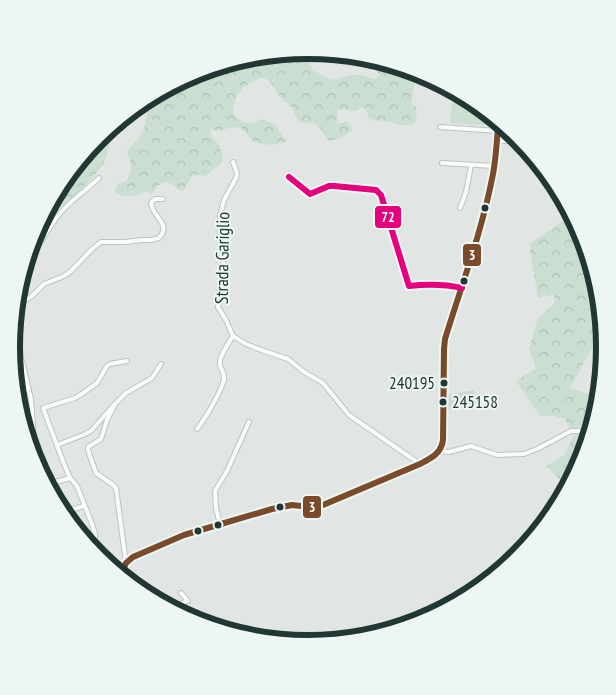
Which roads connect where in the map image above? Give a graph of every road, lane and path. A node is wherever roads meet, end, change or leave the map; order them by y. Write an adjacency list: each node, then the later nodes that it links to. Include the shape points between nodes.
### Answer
1 (440, 127): 2 (street)
2 (494, 128)
3 (498, 131): 4 (street)
4 (497, 141): 5 (street); 9 (street)
5 (509, 141)
6 (233, 162): 17 (street, Strada Gariglio, via 236,178 224,200 220,216 225,274 218,307)
7 (442, 163): 8 (street)
8 (471, 165): 9 (street); 13 (street)
9 (494, 166): 15 (street)
10 (289, 177): 15 (street, via 310,194 329,186 376,190 381,195 409,286)
11 (99, 178): 14 (street, via 63,210)
12 (163, 199): 16 (street, via 155,199 151,203 164,226 159,238 101,242 71,271 44,284)
13 (460, 208)
14 (38, 246)
15 (462, 288): 31 (street, via 444,343 443,445)
16 (24, 301)
17 (233, 336): 27 (street, via 219,362 224,374 223,384); 32 (street, via 288,359 323,383 349,415)
18 (22, 361): 21 (street)
19 (127, 361): 24 (street, via 107,366 97,383 83,394)
20 (161, 364): 23 (street, via 152,378 126,393)
21 (29, 389): 22 (street); 25 (street)
22 (23, 390)
23 (115, 404): 30 (street, via 83,436); 39 (street, via 101,439 88,450 96,473 116,488)
24 (43, 408): 25 (street); 30 (street)
25 (32, 412): 29 (street)
26 (249, 422): 37 (street, via 215,491)
27 (197, 429)
28 (583, 432): 31 (street, via 571,431 524,454 497,455 471,446)
29 (34, 436)
30 (57, 445): 33 (street)
31 (439, 452): 32 (street)
32 (420, 464): 37 (street, via 323,505 287,506)
33 (70, 478): 34 (street); 35 (street, via 77,486)
34 (54, 483)
35 (84, 506): 36 (street); 38 (street)
36 (70, 510)
37 (220, 525): 39 (street, via 180,537)
38 (95, 541)
39 (126, 563): 40 (street)
40 (124, 569)
41 (181, 593): 42 (street, via 188,601)
42 (178, 605)

